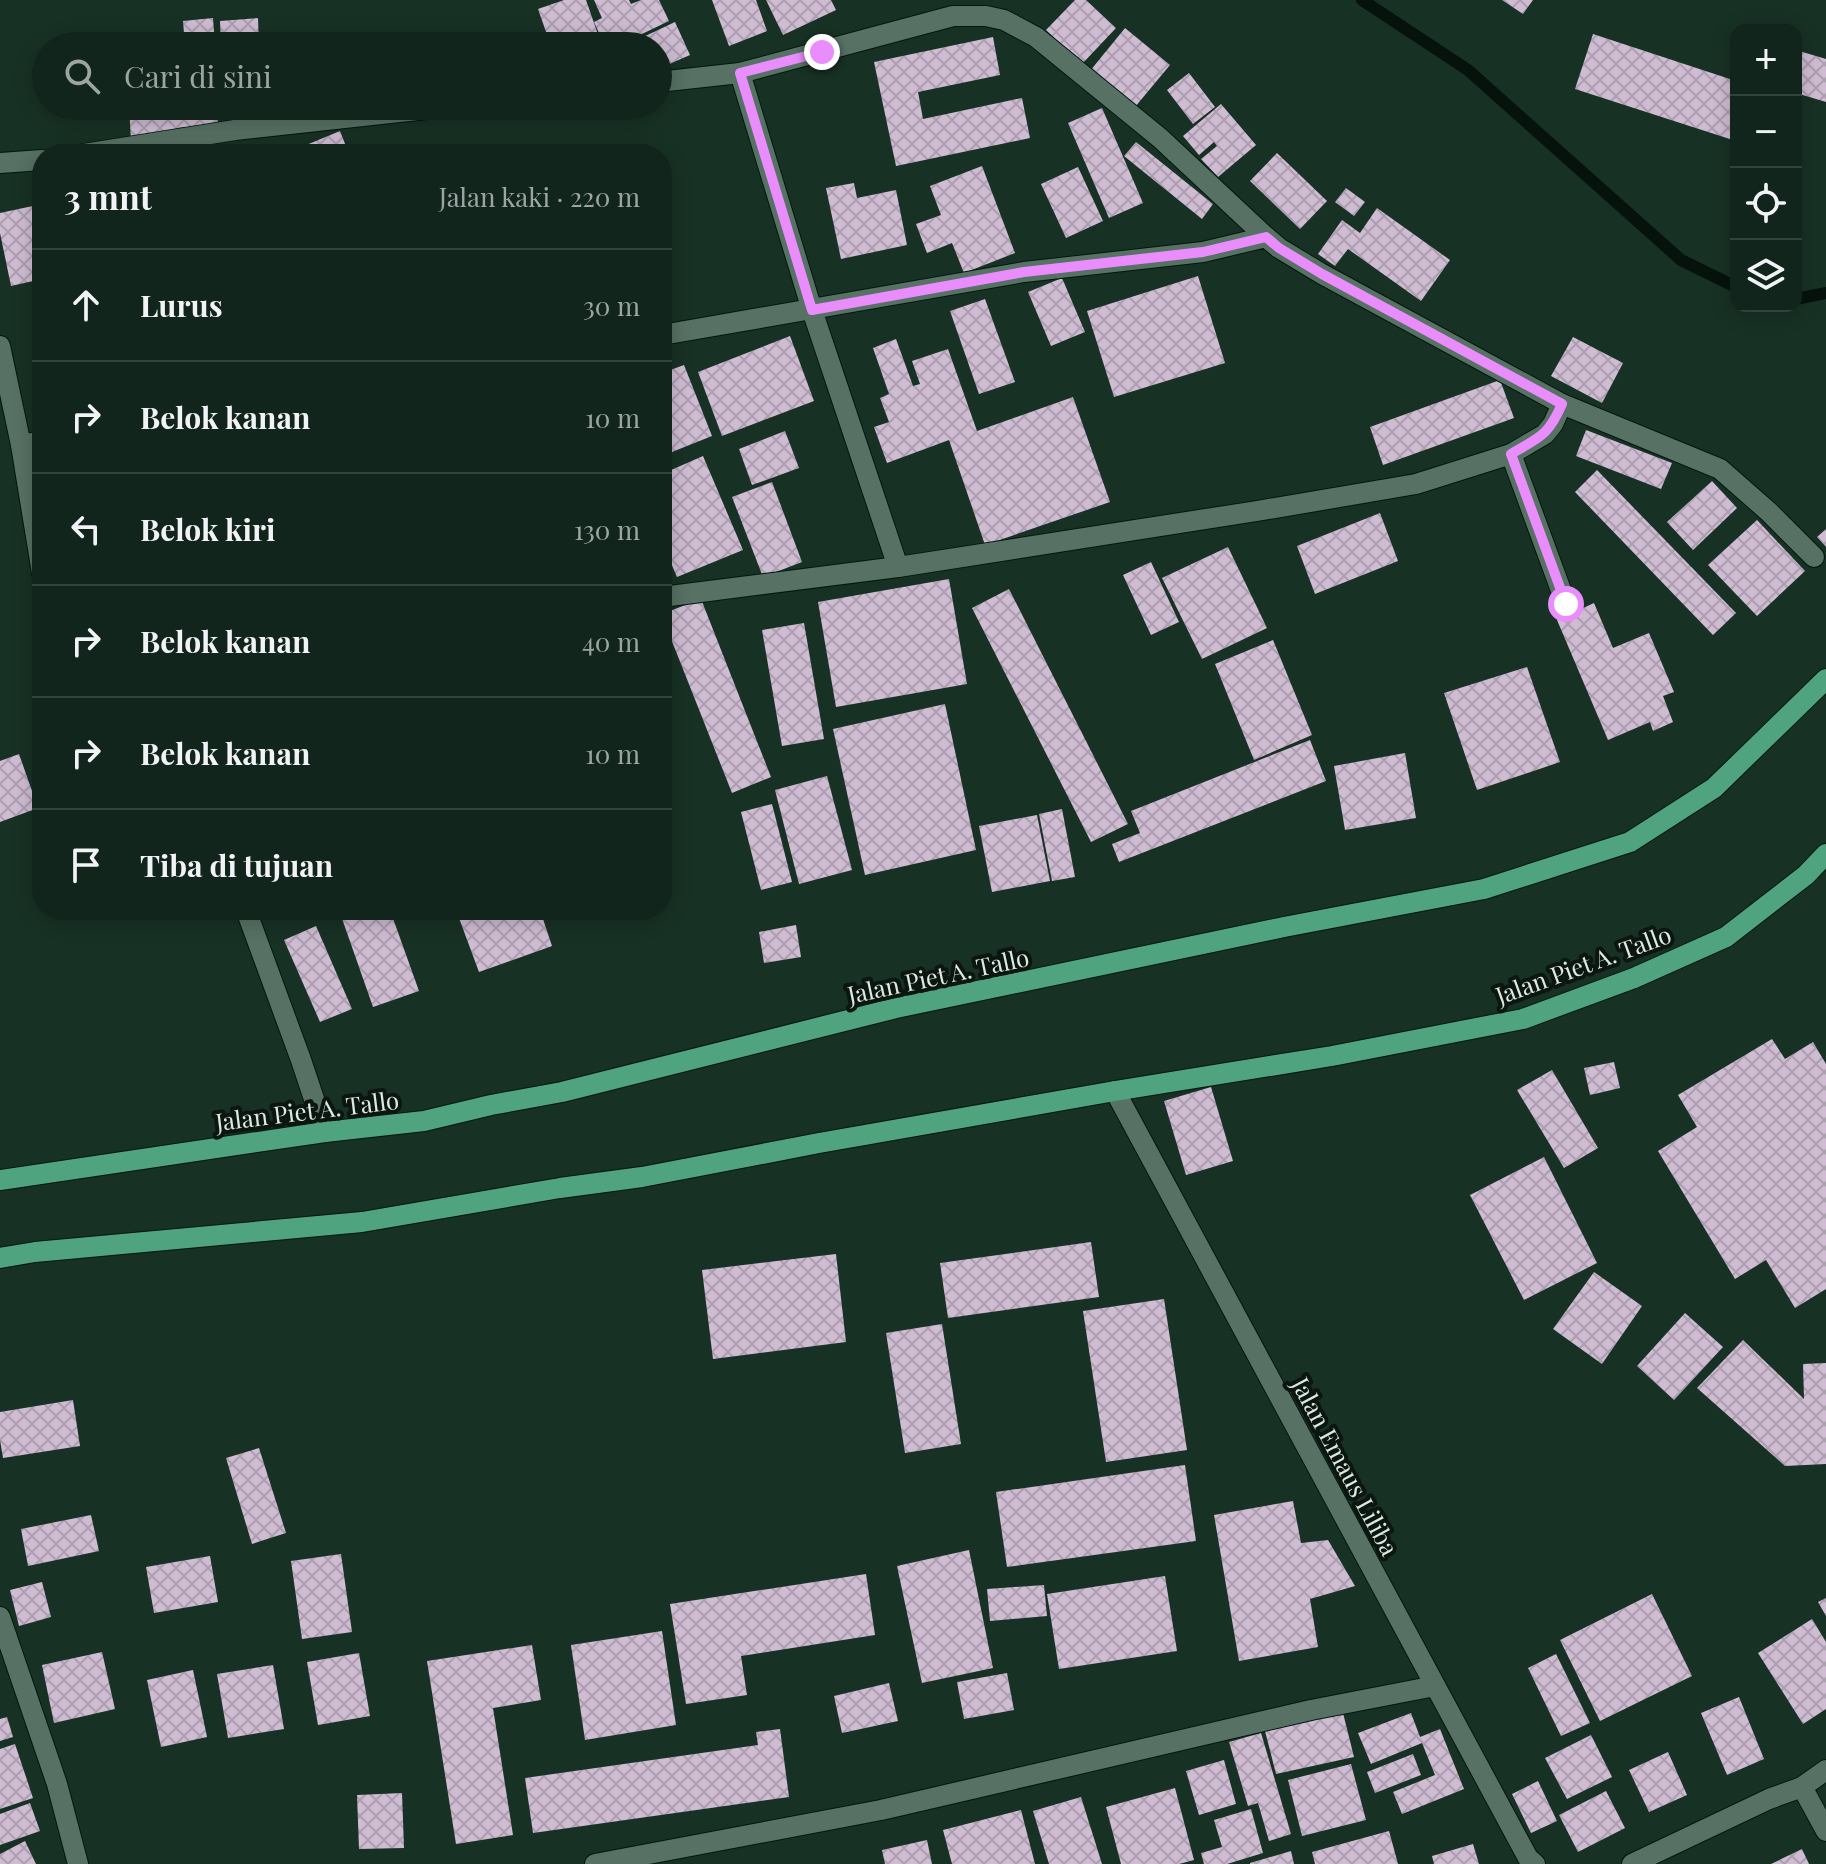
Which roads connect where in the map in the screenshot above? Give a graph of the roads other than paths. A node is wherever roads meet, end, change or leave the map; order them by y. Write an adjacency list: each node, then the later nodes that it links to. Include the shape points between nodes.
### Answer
1 (740, 73): 2 (street); 7 (street, via 953,16 1004,20 1036,37 1160,138); 8 (street)
2 (672, 80)
3 (326, 120): 4 (street)
4 (147, 144)
5 (32, 161): 6 (street)
6 (0, 163)
7 (1266, 237): 8 (street, via 1203,252 1024,272); 11 (street, via 1322,274)
8 (812, 310): 9 (street); 15 (street)
9 (672, 333)
10 (0, 346): 12 (street)
11 (1562, 404): 13 (street, via 1545,434); 14 (street, via 1720,469)
12 (32, 443)
13 (1511, 454): 15 (street, via 1416,484); 17 (street)
14 (1814, 557)
15 (898, 567): 16 (street)
16 (672, 596)
17 (1566, 604)
18 (1826, 679): 22 (main road, Jalan Piet A. Tallo, via 1714,788 1630,842 1484,889 896,1008 424,1121)
19 (1826, 854): 21 (main road, Jalan Piet A. Tallo, via 1726,937 1523,1019)
20 (250, 920): 22 (street)
21 (1115, 1091): 24 (main road, Jalan Piet A. Tallo, via 362,1222); 26 (street, Jalan Emaus Liliba)
22 (325, 1132): 23 (main road, Jalan Piet A. Tallo)
23 (0, 1180)
24 (0, 1258)
25 (0, 1617): 30 (street, via 57,1784)
26 (1435, 1686): 31 (street, via 881,1810); 32 (street, Jalan Emaus Liliba)
27 (1826, 1770): 28 (street)
28 (1802, 1787): 29 (street); 33 (street)
29 (1826, 1831)
30 (78, 1864)
31 (595, 1864)
32 (1535, 1864)
33 (1632, 1864)

